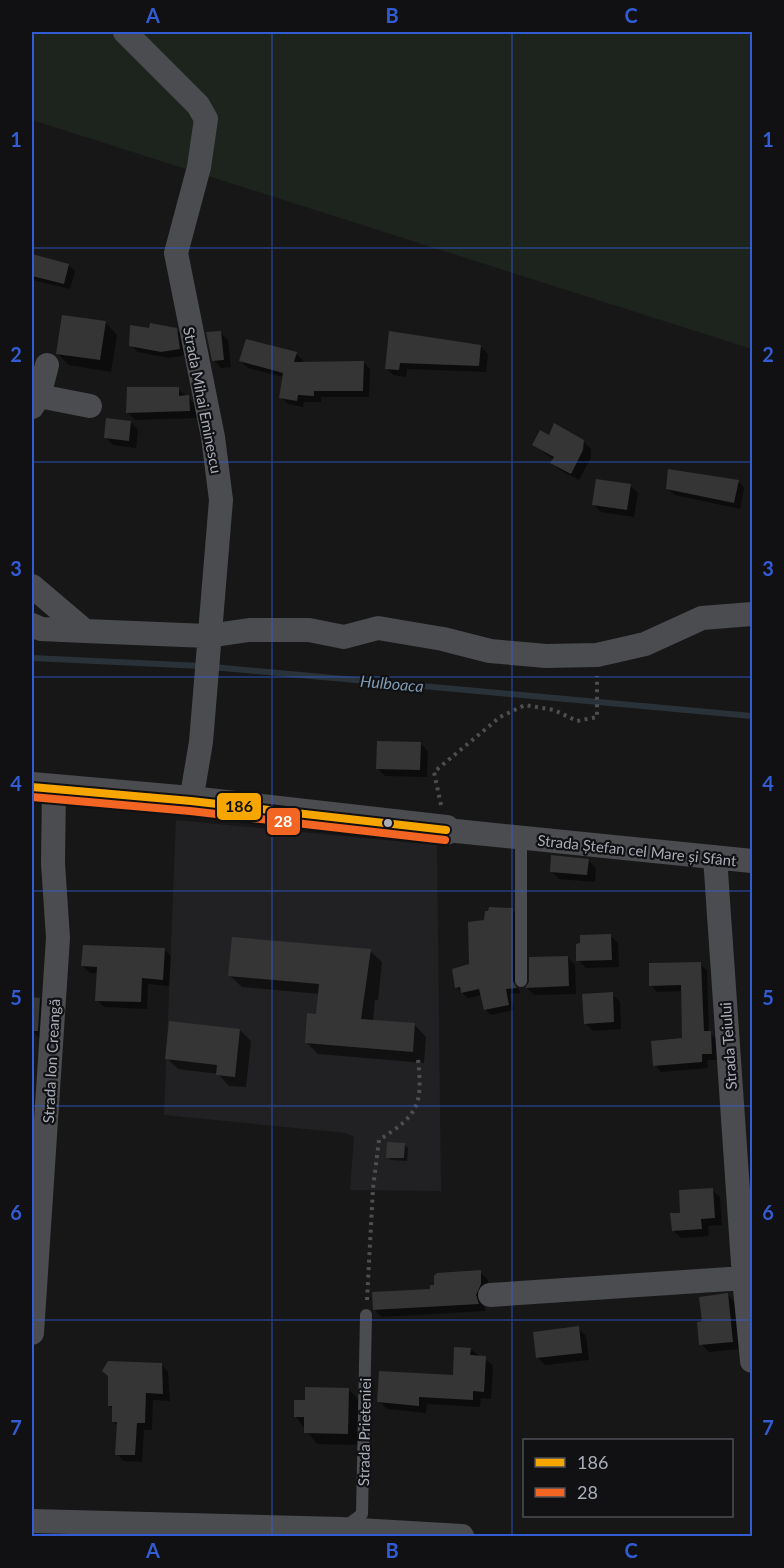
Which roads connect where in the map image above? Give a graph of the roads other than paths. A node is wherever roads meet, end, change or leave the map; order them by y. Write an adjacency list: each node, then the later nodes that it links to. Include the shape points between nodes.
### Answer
1 (125, 32): 9 (street, Strada Mihai Eminescu, via 204,111 206,119 199,167 176,253 213,437 221,500)
2 (47, 365): 3 (street)
3 (35, 402): 4 (street)
4 (90, 406)
5 (32, 585): 8 (street)
6 (753, 614): 9 (street, via 702,618 645,644 597,655 490,651 378,628 344,638 309,630 249,630)
7 (32, 625): 8 (street)
8 (85, 631): 9 (street)
9 (207, 644): 11 (street, Strada Mihai Eminescu)
10 (43, 788): 11 (street, Strada Ștefan cel Mare și Sfânt); 21 (street, Strada Ion Creangă, via 58,938)
11 (191, 801): 12 (street, Strada Ștefan cel Mare și Sfânt)
12 (446, 830): 13 (street, Strada Ștefan cel Mare și Sfânt)
13 (521, 838): 14 (street, Strada Ștefan cel Mare și Sfânt); 16 (lane, Strada Ștefan cel Mare și Sfânt)
14 (715, 858): 15 (street, Strada Ștefan cel Mare și Sfânt); 17 (street, Strada Teiului)
15 (753, 861)
16 (520, 981)
17 (747, 1234): 18 (street, Strada Teiului)
18 (744, 1278): 19 (street); 22 (street, Strada Teiului)
19 (490, 1295)
20 (366, 1315): 25 (lane, Strada Prieteniei, via 362,1514)
21 (32, 1333)
22 (753, 1361)
23 (32, 1521): 24 (street)
24 (138, 1530): 25 (street)
25 (344, 1533): 26 (street)
26 (462, 1536)

